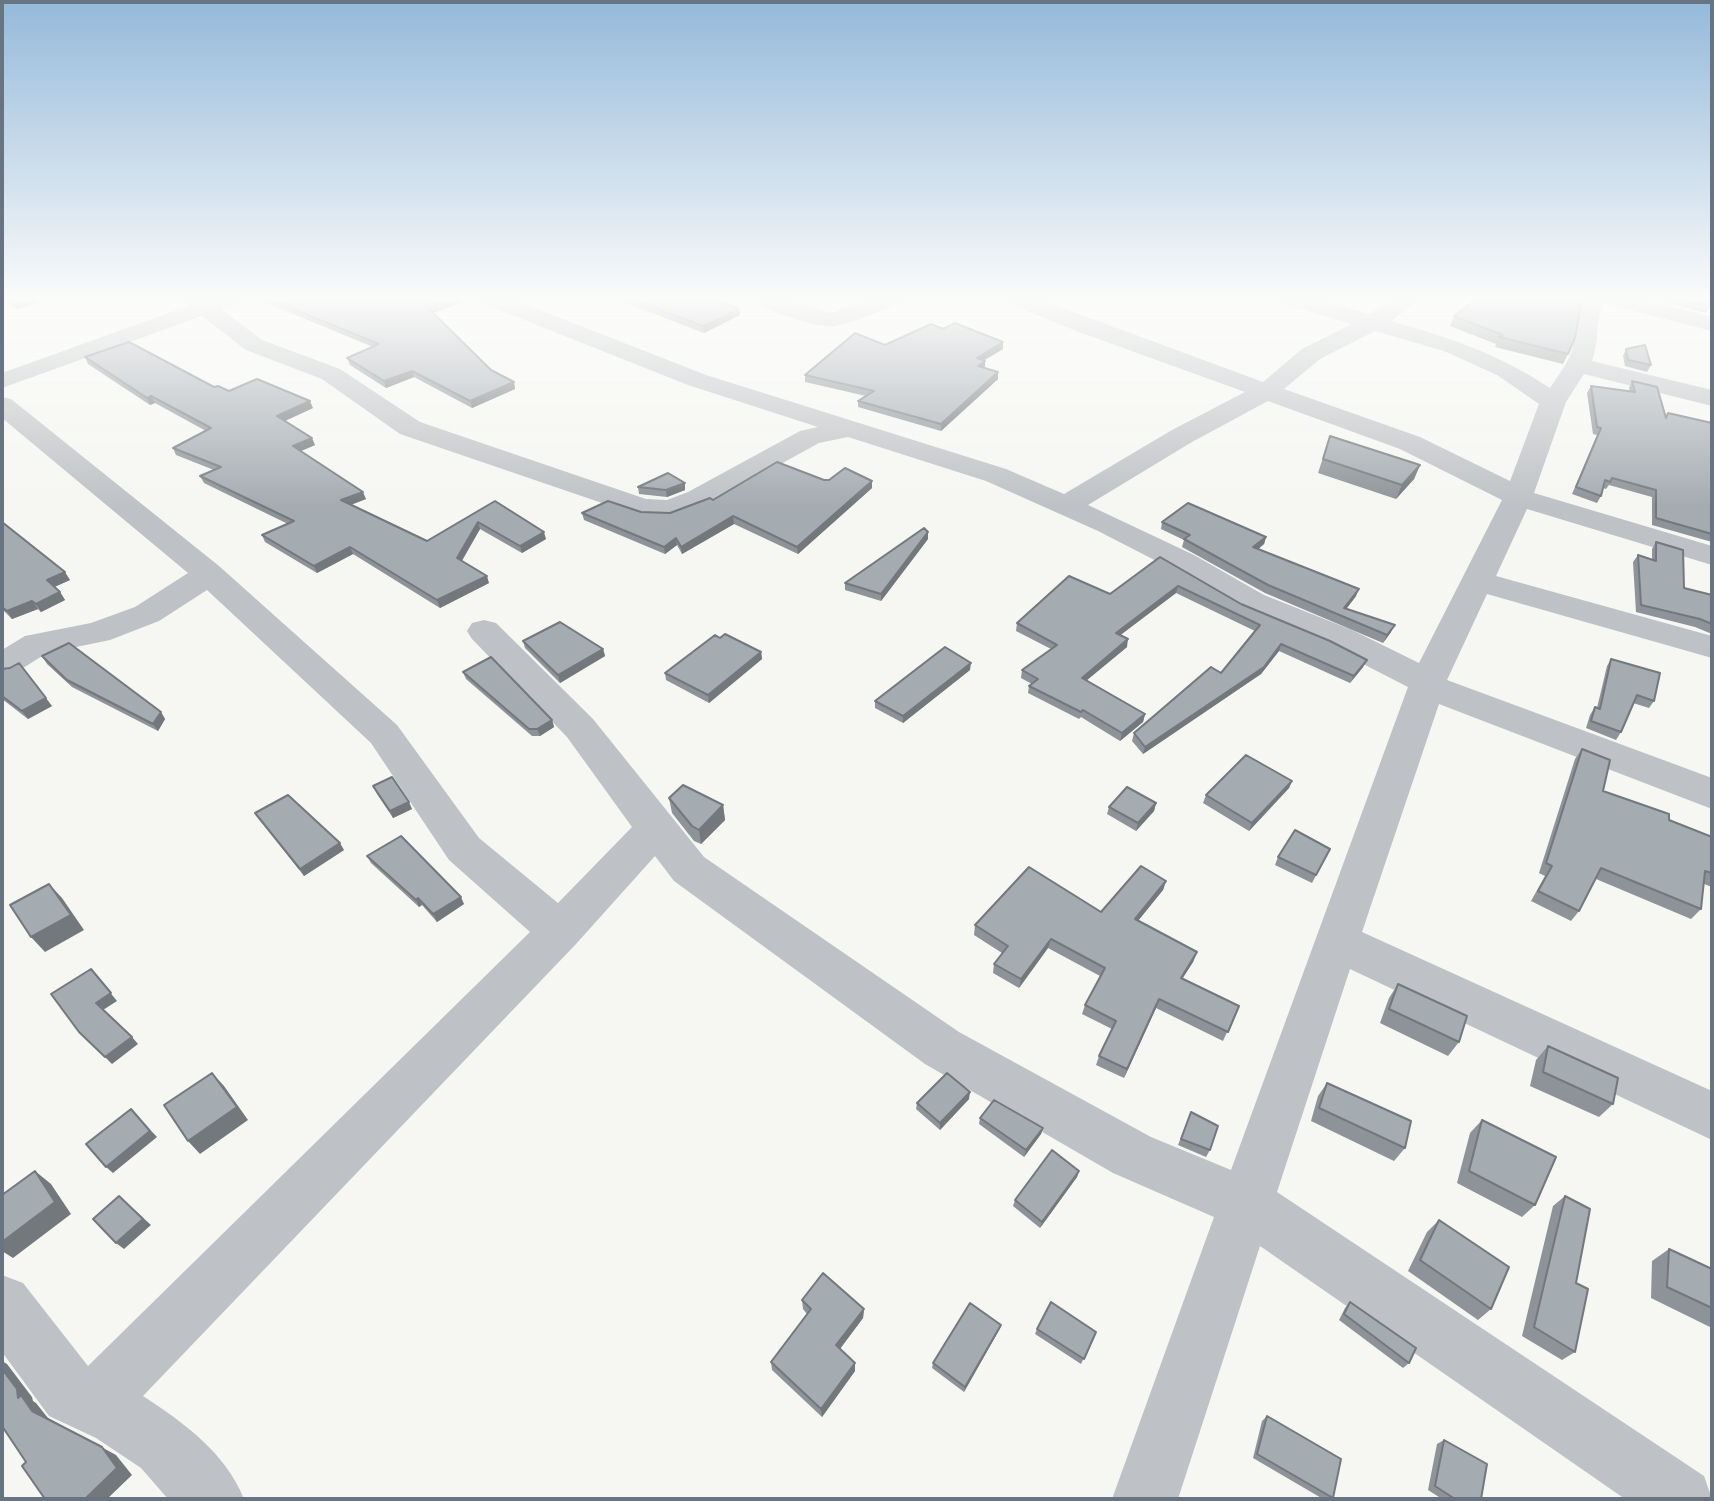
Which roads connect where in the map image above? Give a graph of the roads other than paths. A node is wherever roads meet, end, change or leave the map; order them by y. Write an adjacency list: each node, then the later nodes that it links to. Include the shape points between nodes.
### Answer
1 (34, 367): 9 (street)
2 (313, 367): 14 (street, via 331,374 410,428 643,508 670,509 810,437)
3 (664, 367): 14 (street)
4 (1200, 367): 10 (street)
5 (1295, 367): 10 (street)
6 (1499, 367): 12 (street)
7 (1577, 367): 12 (street)
8 (1586, 367): 11 (street)
9 (2, 380)
10 (1267, 391): 15 (street, via 1410,443); 16 (street)
11 (1712, 398)
12 (1553, 402): 15 (street)
13 (2, 405): 18 (street)
14 (850, 428): 16 (street, via 996,475)
15 (1518, 497): 17 (street); 19 (street)
16 (1067, 505): 23 (street, via 1252,602 1340,638)
17 (1712, 556)
18 (208, 573): 22 (street, via 147,614 98,632 37,644); 26 (street, via 384,734 464,849)
19 (1477, 581): 21 (street); 23 (street)
20 (484, 631): 25 (street, via 580,728)
21 (1712, 647)
22 (2, 665)
23 (1428, 684): 24 (street); 27 (street)
24 (1712, 794)
25 (656, 828): 26 (street); 29 (street, via 689,869 942,1048 1132,1155)
26 (559, 931): 31 (street)
27 (1336, 941): 28 (street); 29 (street)
28 (1712, 1116)
29 (1247, 1204): 33 (street); 34 (street)
30 (2, 1304): 31 (street, via 71,1394)
31 (93, 1404): 32 (street, via 163,1446)
32 (211, 1499)
33 (1145, 1499)
34 (1681, 1499)

